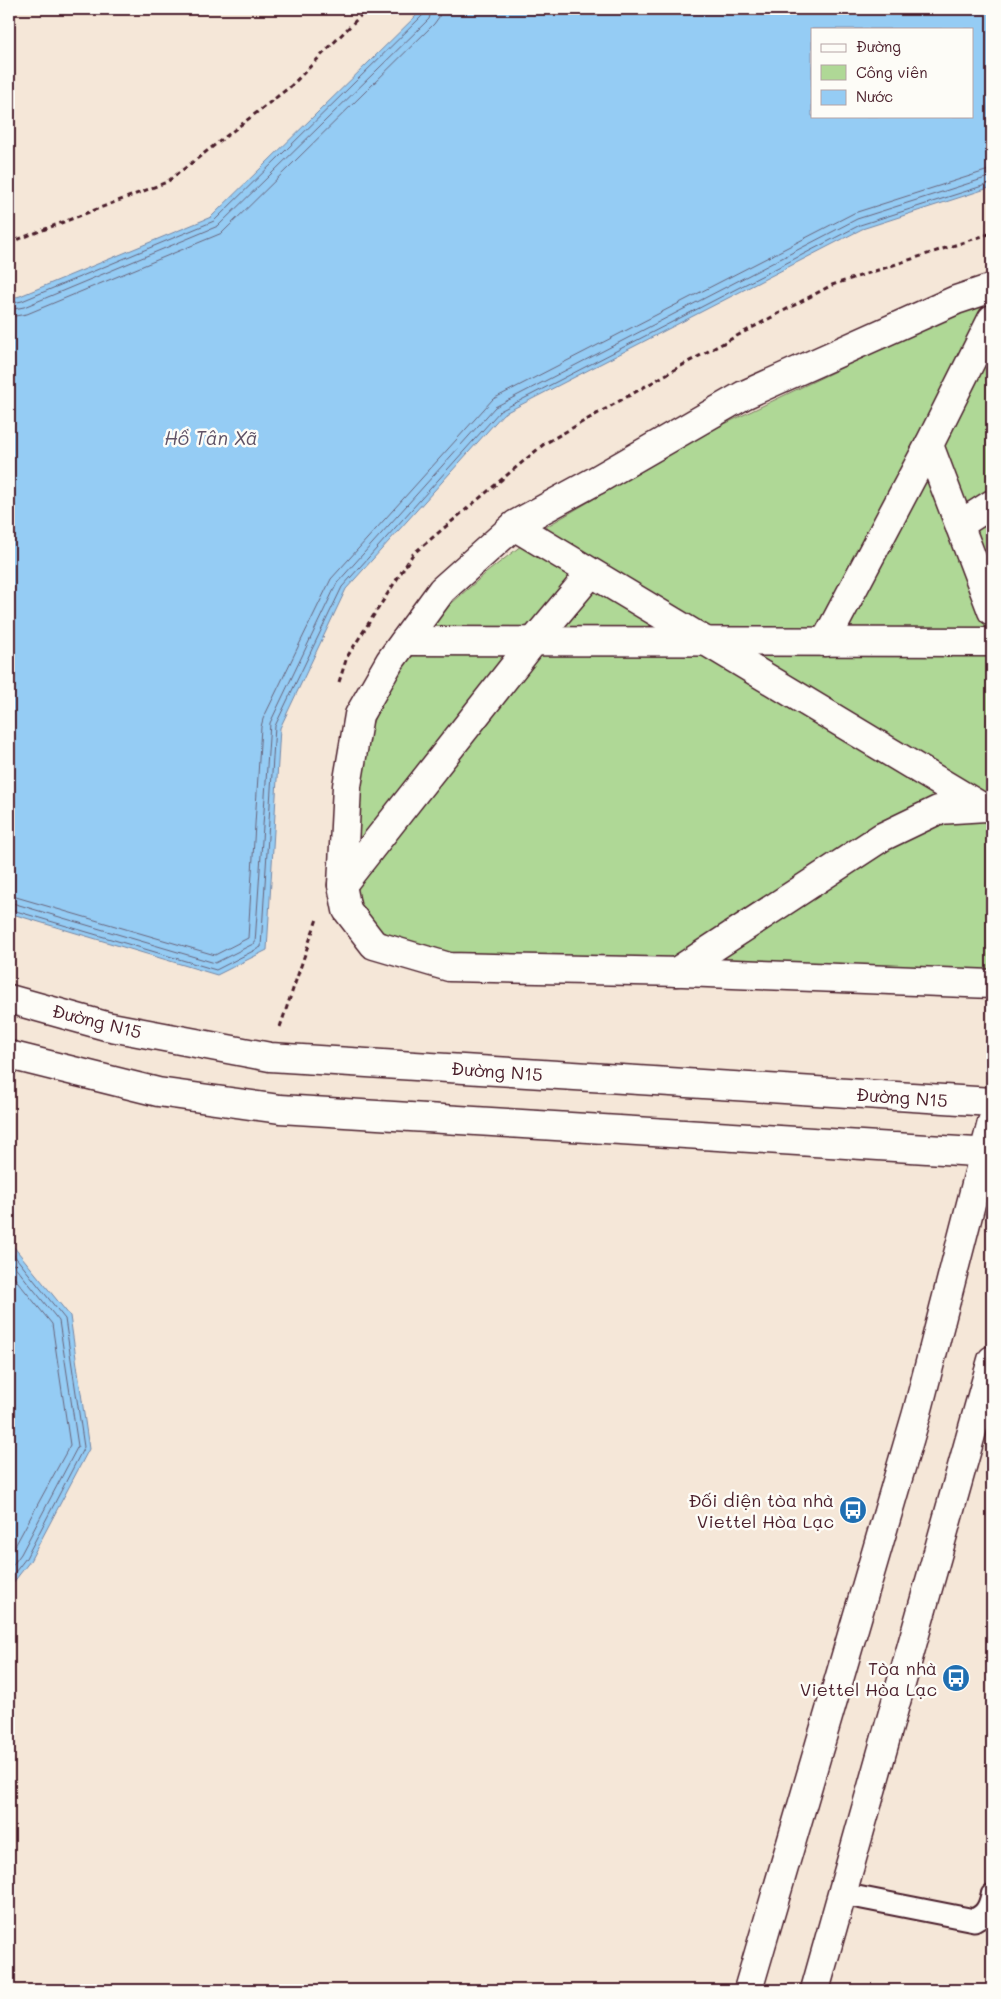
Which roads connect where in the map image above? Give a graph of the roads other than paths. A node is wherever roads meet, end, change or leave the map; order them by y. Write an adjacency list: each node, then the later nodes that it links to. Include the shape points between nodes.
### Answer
1 (992, 288): 6 (street, via 956,300 744,395)
2 (992, 319): 3 (street)
3 (929, 445): 5 (street); 13 (street)
4 (992, 504): 5 (street)
5 (959, 525): 7 (street)
6 (514, 526): 8 (street); 10 (street, via 442,590)
7 (984, 567): 9 (street)
8 (592, 572): 11 (street); 12 (street)
9 (992, 611)
10 (405, 641): 11 (street); 16 (street, via 359,715 347,786)
11 (534, 641): 12 (street); 16 (street)
12 (706, 642): 13 (street); 15 (street)
13 (825, 642): 14 (street)
14 (992, 642)
15 (986, 807): 17 (street, via 938,810 882,837)
16 (342, 886): 17 (street, via 347,910 374,945 449,967)
17 (676, 972): 18 (street)
18 (992, 984)
19 (9, 998): 21 (street, Đường N15, via 106,1026 270,1057)
20 (9, 1055): 23 (street, via 158,1092 280,1108)
21 (992, 1102)
22 (992, 1122): 23 (street)
23 (988, 1153): 28 (street, via 917,1413)
24 (992, 1360): 25 (street)
25 (988, 1390): 26 (street)
26 (842, 1894): 27 (lane, via 974,1920 984,1916); 29 (street)
27 (992, 1895)
28 (748, 1990)
29 (815, 1990)

